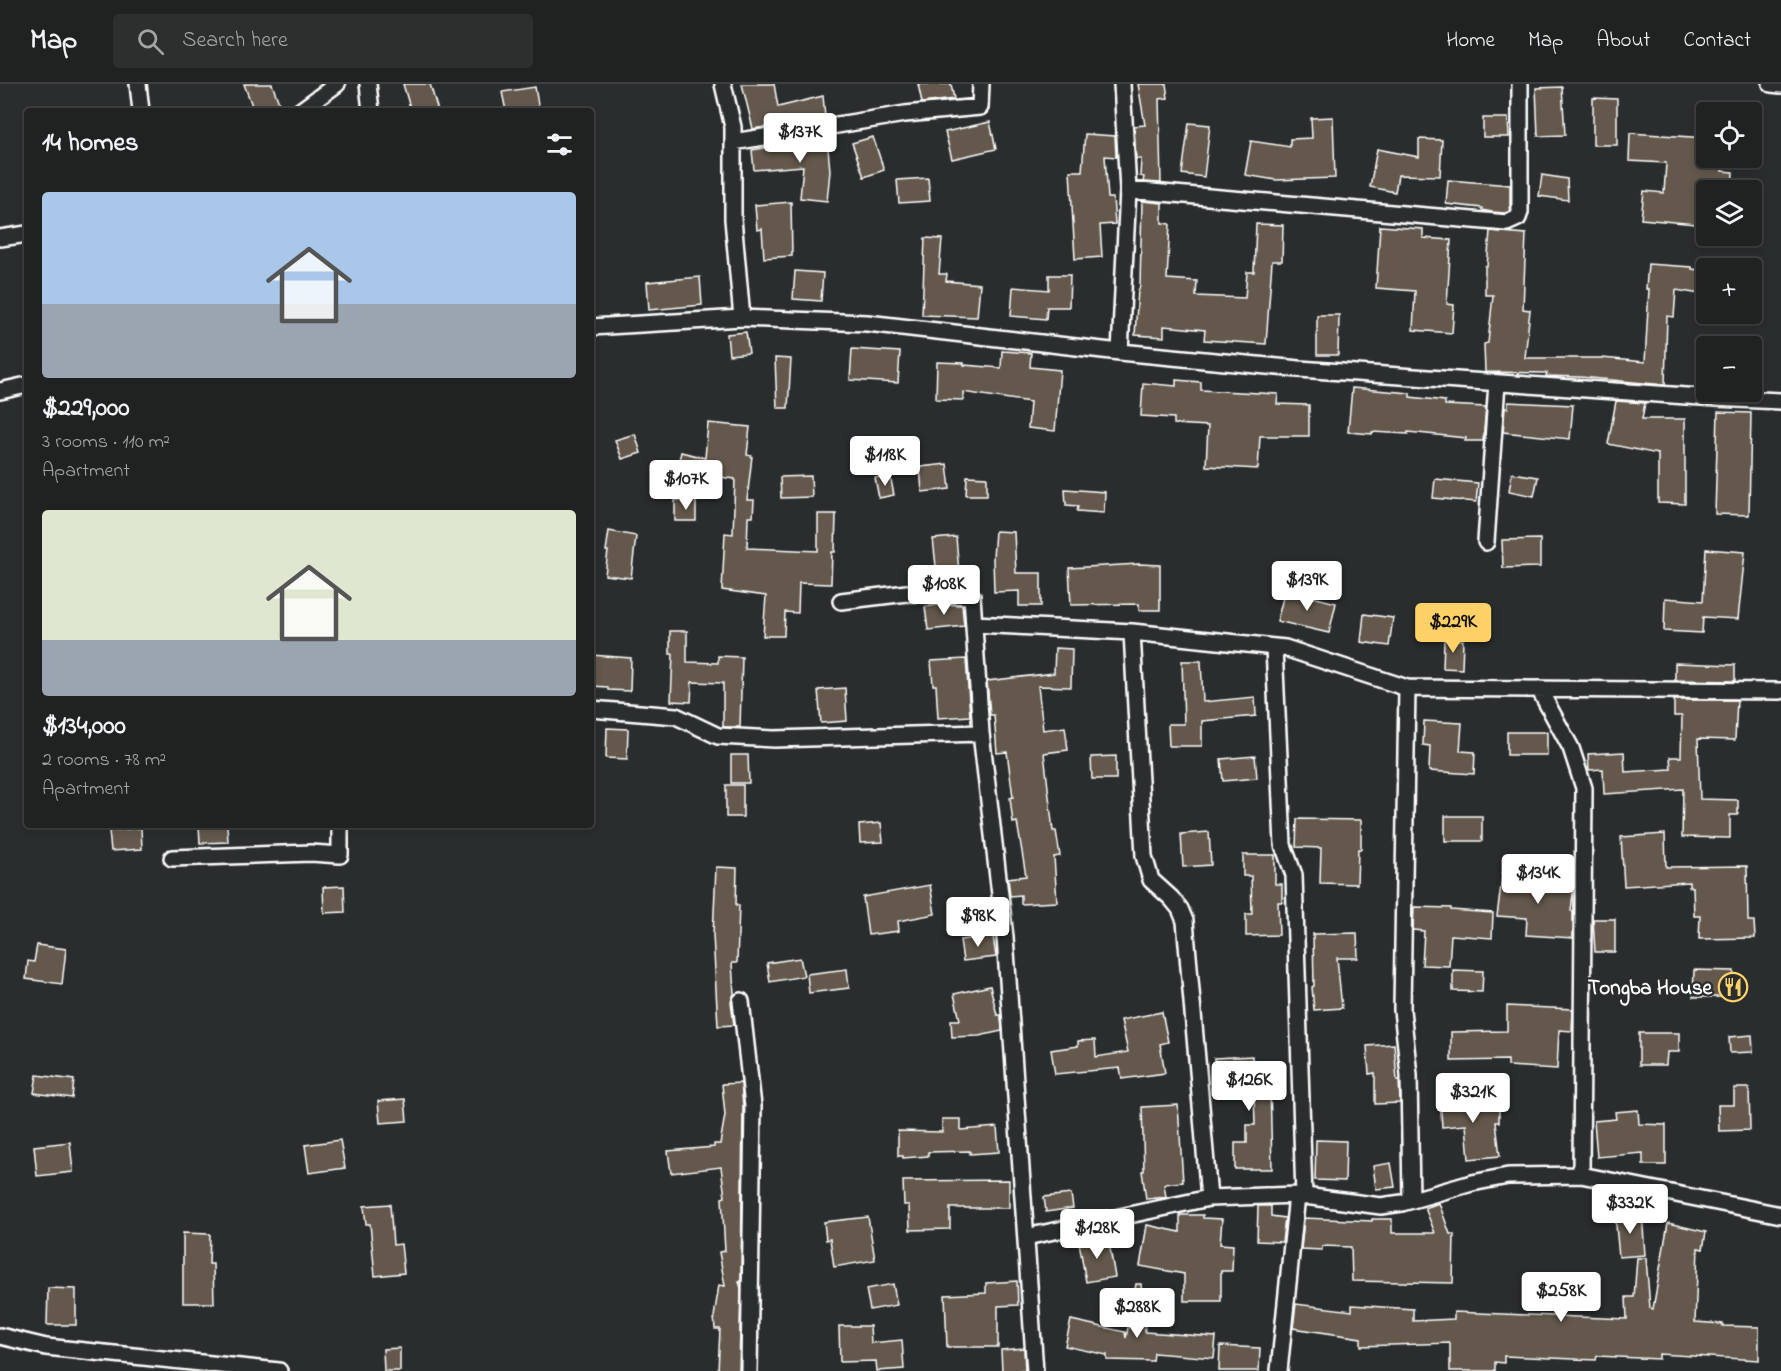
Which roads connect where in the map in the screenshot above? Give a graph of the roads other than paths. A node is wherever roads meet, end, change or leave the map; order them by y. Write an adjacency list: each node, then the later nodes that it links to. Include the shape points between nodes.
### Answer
1 (138, 84): 10 (street)
2 (337, 84): 11 (street)
3 (368, 84): 12 (street)
4 (723, 84): 13 (street)
5 (981, 84): 13 (street, via 980,107 905,114)
6 (1122, 84): 14 (street)
7 (1520, 84): 14 (street, via 1520,212 1518,218 1507,224)
8 (1771, 84): 9 (street)
9 (1781, 85)
10 (141, 108)
11 (304, 108)
12 (371, 108)
13 (733, 142): 17 (street, via 733,219)
14 (1128, 190): 19 (street)
15 (24, 234): 16 (street)
16 (0, 238)
17 (742, 318): 18 (street); 19 (street, via 867,323)
18 (594, 327)
19 (1120, 352): 20 (street)
20 (1497, 383): 23 (street); 24 (street)
21 (24, 385): 22 (street)
22 (0, 391)
23 (1781, 401)
24 (1486, 542)
25 (840, 601): 26 (street, via 907,593 972,596)
26 (974, 624): 27 (street); 33 (street)
27 (1132, 632): 28 (street); 39 (street, via 1144,856 1151,880 1171,898 1185,921)
28 (1274, 647): 29 (street); 38 (street, via 1283,845 1294,875)
29 (1407, 688): 30 (street); 40 (street, via 1402,1010 1409,1075)
30 (1539, 689): 31 (street); 37 (street, via 1570,748 1584,788)
31 (1781, 691)
32 (594, 709): 33 (street, via 676,716 718,736 774,739)
33 (981, 733): 42 (street, via 1005,937)
34 (340, 828): 35 (street, via 340,855)
35 (172, 858)
36 (741, 1001): 45 (street, via 753,1106)
37 (1581, 1175): 40 (street, via 1508,1176); 41 (street)
38 (1301, 1196): 39 (street); 40 (street, via 1381,1206); 47 (street)
39 (1209, 1198): 42 (street)
40 (1411, 1200)
41 (1781, 1215)
42 (1026, 1238): 46 (street)
43 (0, 1336): 44 (street, via 46,1347)
44 (274, 1371)
45 (749, 1371)
46 (1035, 1371)
47 (1279, 1371)

